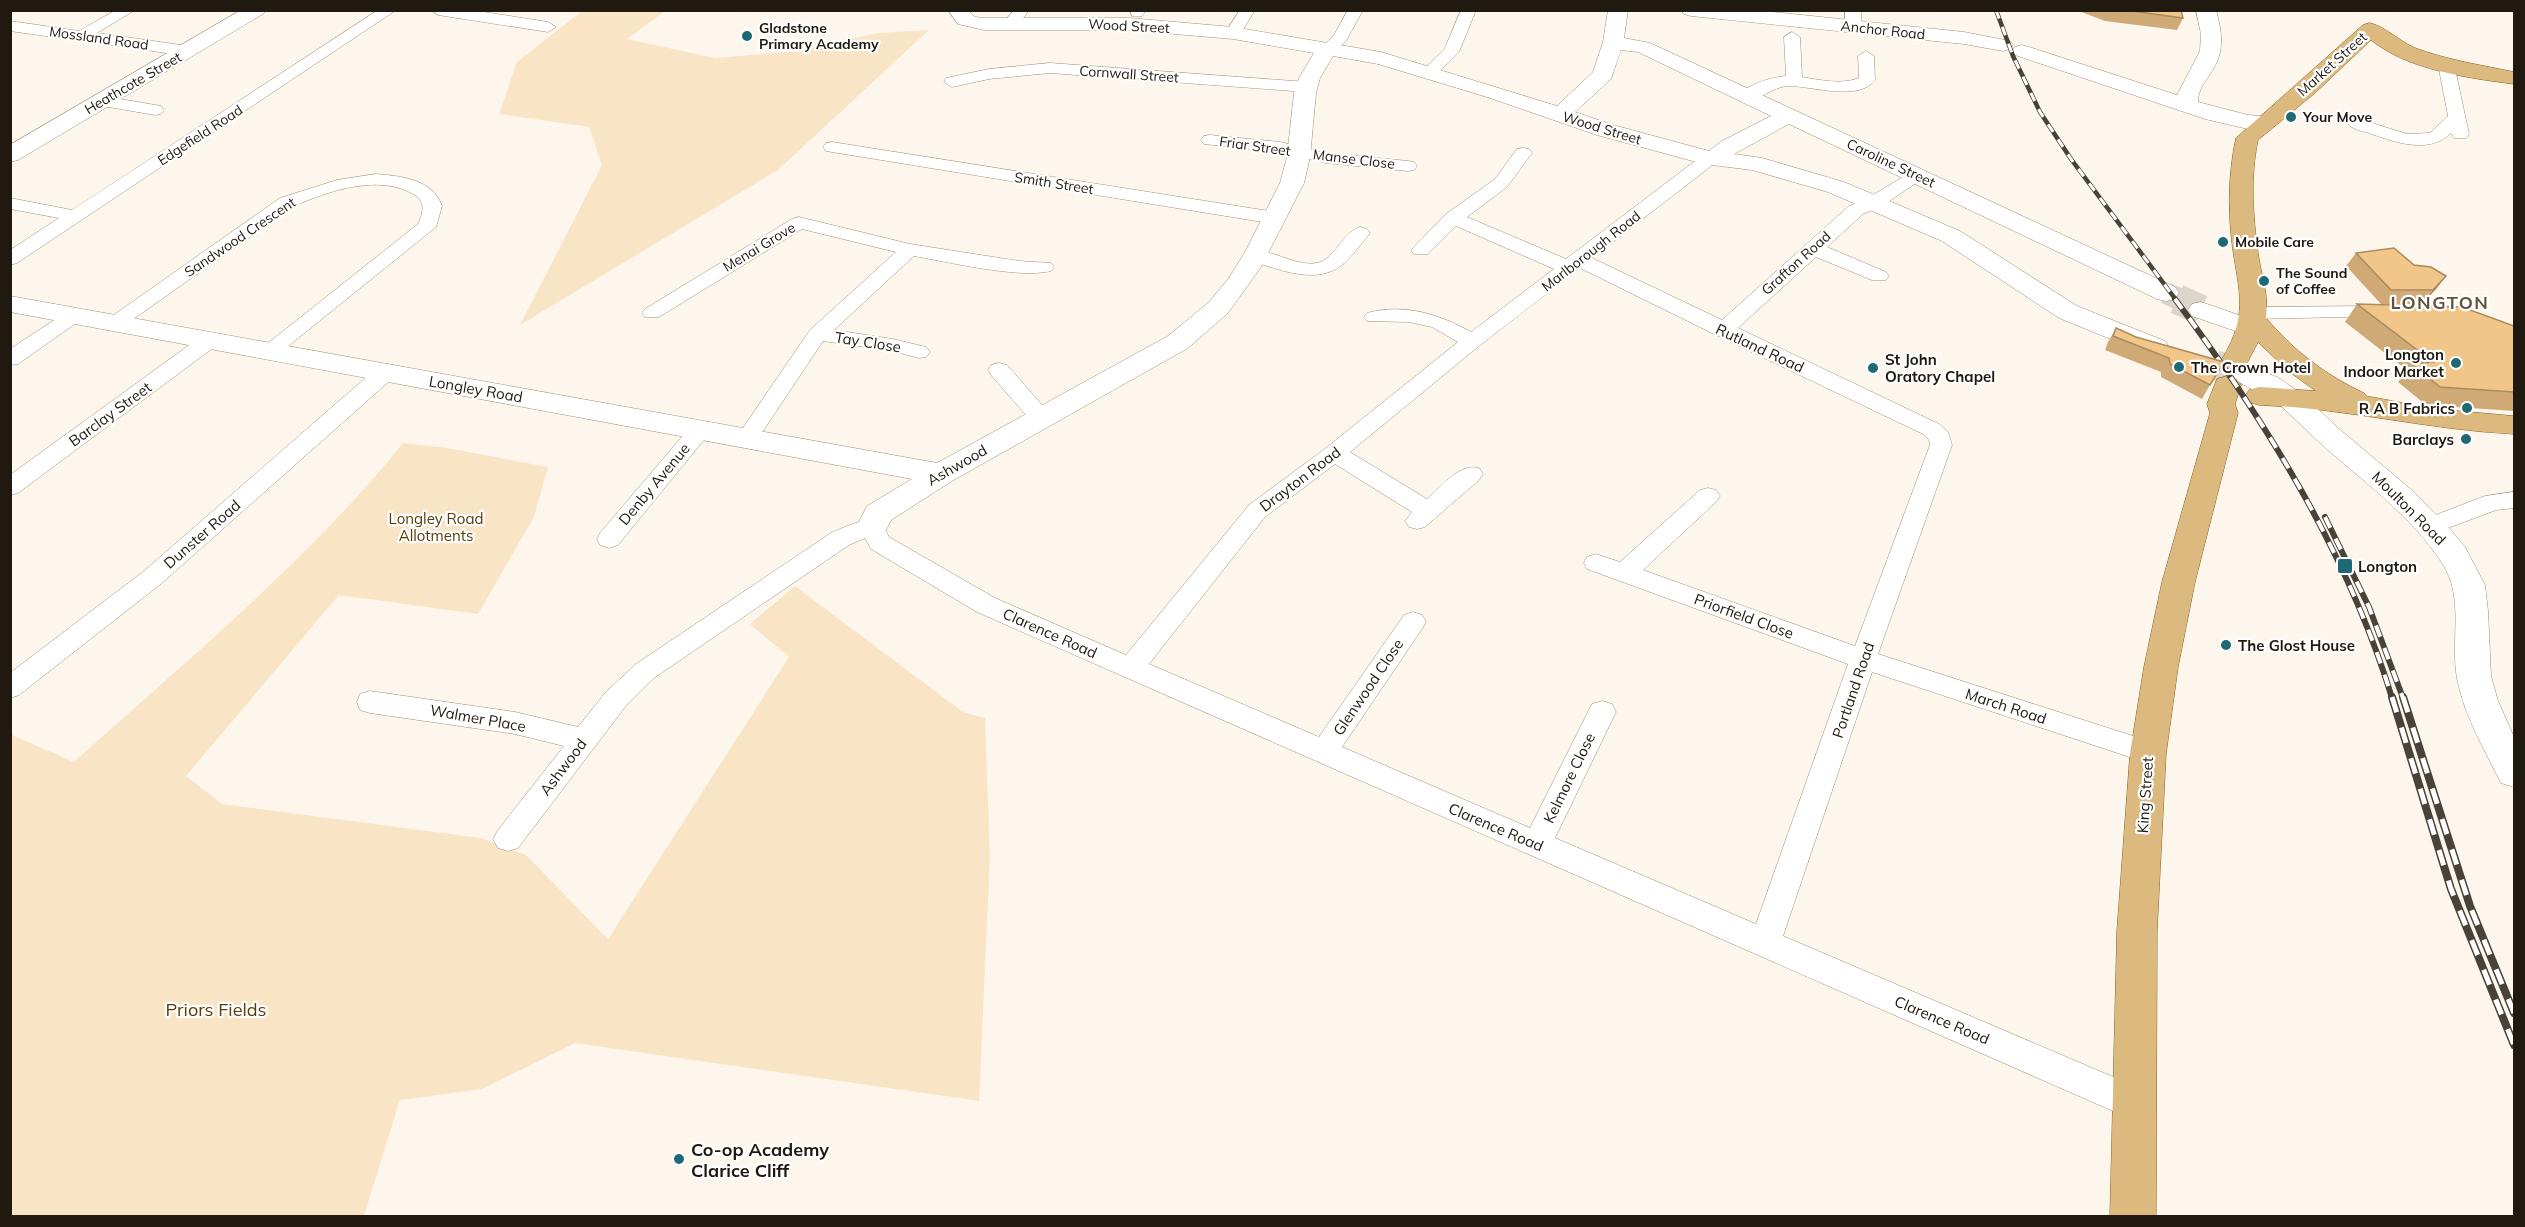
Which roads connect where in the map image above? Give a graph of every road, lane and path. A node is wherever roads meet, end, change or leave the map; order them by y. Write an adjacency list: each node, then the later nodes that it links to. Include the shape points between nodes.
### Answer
1 (128, 10): 21 (street)
2 (256, 10): 26 (street, Heathcote Street)
3 (389, 10): 54 (street, Edgefield Road)
4 (438, 10): 16 (street)
5 (518, 10): 16 (street)
6 (958, 10): 14 (street, Wood Street, via 964,21)
7 (1248, 10): 20 (street)
8 (1356, 10): 25 (street, via 1340,38)
9 (1469, 10): 29 (street, via 1451,52)
10 (1618, 10): 23 (street)
11 (1691, 10): 13 (street, Anchor Road)
12 (2206, 10): 36 (street, via 2212,39 2209,57 2188,88)
13 (1738, 13): 15 (street, Anchor Road)
14 (1016, 18): 20 (street, Wood Street)
15 (1853, 19): 36 (street, Anchor Road, via 2013,48)
16 (504, 20): 19 (street)
17 (2370, 20): 24 (main road, Market Street); 28 (main road, via 2382,40)
18 (10, 26): 21 (street, Mossland Road)
19 (548, 27)
20 (1233, 33): 25 (street, Wood Street)
21 (81, 36): 26 (street, Mossland Road)
22 (1792, 37): 31 (street)
23 (1613, 42): 34 (street, Caroline Street, via 1643,47); 38 (street, via 1603,74)
24 (2351, 47): 28 (main road); 42 (main road, Market Street)
25 (1329, 48): 29 (street, Wood Street); 33 (street, Ashwood, via 1316,62)
26 (188, 51): 35 (street, Heathcote Street)
27 (1867, 56): 31 (street, via 1868,80 1857,85)
28 (2441, 62): 30 (main road); 40 (street)
29 (1429, 73): 38 (street, Wood Street)
30 (2514, 78)
31 (1794, 81): 34 (street, via 1771,83)
32 (952, 82): 33 (street, Cornwall Street, via 1050,68)
33 (1307, 87): 46 (street, Ashwood, via 1300,114)
34 (1747, 96): 39 (street, Caroline Street)
35 (103, 101): 37 (street); 47 (street, Heathcote Street)
36 (2187, 106): 42 (street, Anchor Road)
37 (155, 110)
38 (1559, 116): 48 (street, Wood Street)
39 (1788, 116): 48 (street); 51 (street, Caroline Street)
40 (2456, 117): 41 (street, via 2438,136 2415,140); 43 (street)
41 (2356, 123)
42 (2256, 130): 73 (main road, via 2242,195 2245,248 2253,289)
43 (2461, 137)
44 (1210, 140): 46 (street, Friar Street)
45 (832, 147): 55 (street, Smith Street)
46 (1300, 152): 50 (street, Manse Close); 55 (street, Ashwood)
47 (10, 155)
48 (1709, 157): 52 (street, Wood Street, via 1754,163); 63 (street, Marlborough Road)
49 (1524, 160): 56 (street, via 1501,183)
50 (1408, 166)
51 (1919, 175): 52 (street, Grafton Road); 66 (street, Caroline Street)
52 (1875, 202): 58 (street, Grafton Road, via 1856,210); 81 (street, Wood Street, via 1951,236 2068,312)
53 (10, 203): 54 (street)
54 (76, 216): 62 (street, Edgefield Road)
55 (1275, 218): 61 (street, Ashwood)
56 (1453, 218): 60 (street); 63 (street, Rutland Road)
57 (1360, 233): 61 (street, via 1320,269)
58 (1812, 248): 65 (street); 75 (street, Grafton Road)
59 (910, 250): 64 (street, Menai Grove, via 1019,267); 70 (street, Menai Grove, via 799,223); 76 (street)
60 (1421, 250)
61 (1254, 256): 89 (street, Ashwood, via 1209,318 1178,342)
62 (10, 259)
63 (1574, 264): 75 (street, Rutland Road); 78 (street, Marlborough Road)
64 (1044, 267)
65 (1879, 276)
66 (2166, 293)
67 (10, 304): 71 (street, Longley Road)
68 (2202, 310): 73 (street)
69 (2400, 312): 73 (street)
70 (652, 313)
71 (75, 315): 74 (street, Longley Road); 82 (street)
72 (1374, 317): 78 (street, via 1408,316 1438,322)
73 (2252, 320): 85 (main road, King Street); 88 (main road, via 2268,339 2326,386)
74 (115, 323): 77 (street, Longley Road); 79 (street, Sandwood Crescent, via 301,196 332,186 378,181 404,184 429,197 433,211 426,227)
75 (1723, 331): 92 (street, Rutland Road, via 1931,429)
76 (817, 334): 80 (street, Tay Close); 93 (street)
77 (210, 340): 79 (street, Longley Road); 98 (street, Barclay Street)
78 (1472, 341): 94 (street, Drayton Road)
79 (269, 351): 84 (street, Longley Road)
80 (919, 352)
81 (2173, 352)
82 (10, 359)
83 (999, 370): 89 (street)
84 (386, 372): 91 (street, Longley Road); 109 (street, Dunster Road, via 153,577)
85 (2238, 385): 86 (main road); 87 (street, Moulton Road, via 2264,361 2282,367); 114 (main road, King Street, via 2188,543)
86 (2288, 397): 87 (main road); 95 (street, Moulton Road)
87 (2317, 400): 88 (main road); 95 (street, Moulton Road)
88 (2372, 406): 90 (main road, via 2436,418)
89 (1040, 417): 96 (street, Ashwood)
90 (2514, 425)
91 (700, 430): 93 (street, Longley Road); 103 (street, Denby Avenue)
92 (1940, 437): 107 (street, Portland Road, via 1941,445)
93 (747, 438): 96 (street, Longley Road)
94 (1334, 453): 97 (street, via 1423,516); 108 (street, Drayton Road, via 1257,511)
95 (2368, 467): 101 (street, Moulton Road)
96 (941, 474): 102 (street, Ashwood, via 878,514)
97 (1471, 474)
98 (10, 487)
99 (1708, 496): 105 (street)
100 (2514, 500): 101 (street, via 2493,502)
101 (2429, 527): 115 (street, Moulton Road, via 2448,547 2464,573 2472,600 2474,677)
102 (872, 528): 108 (street, Clarence Road, via 880,543 986,605); 112 (street, Ashwood, via 840,539 645,671 615,700)
103 (609, 539)
104 (1596, 563): 105 (street, Priorfield Close)
105 (1624, 573): 107 (street, Priorfield Close)
106 (1413, 622): 113 (street, Glenwood Close)
107 (1863, 658): 114 (street, March Road); 118 (street, Portland Road)
108 (1130, 669): 113 (street, Clarence Road)
109 (10, 688)
110 (370, 702): 112 (street, Walmer Place, via 515,723)
111 (1602, 712): 117 (street, Kelmore Close)
112 (584, 740): 116 (street, Ashwood)
113 (1324, 752): 117 (street, Clarence Road)
114 (2148, 753): 119 (main road, King Street, via 2137,946)
115 (2514, 772)
116 (508, 839)
117 (1537, 844): 118 (street, Clarence Road)
118 (1766, 944): 119 (street, Clarence Road)
119 (2134, 1103): 120 (main road, King Street)
120 (2133, 1216)

